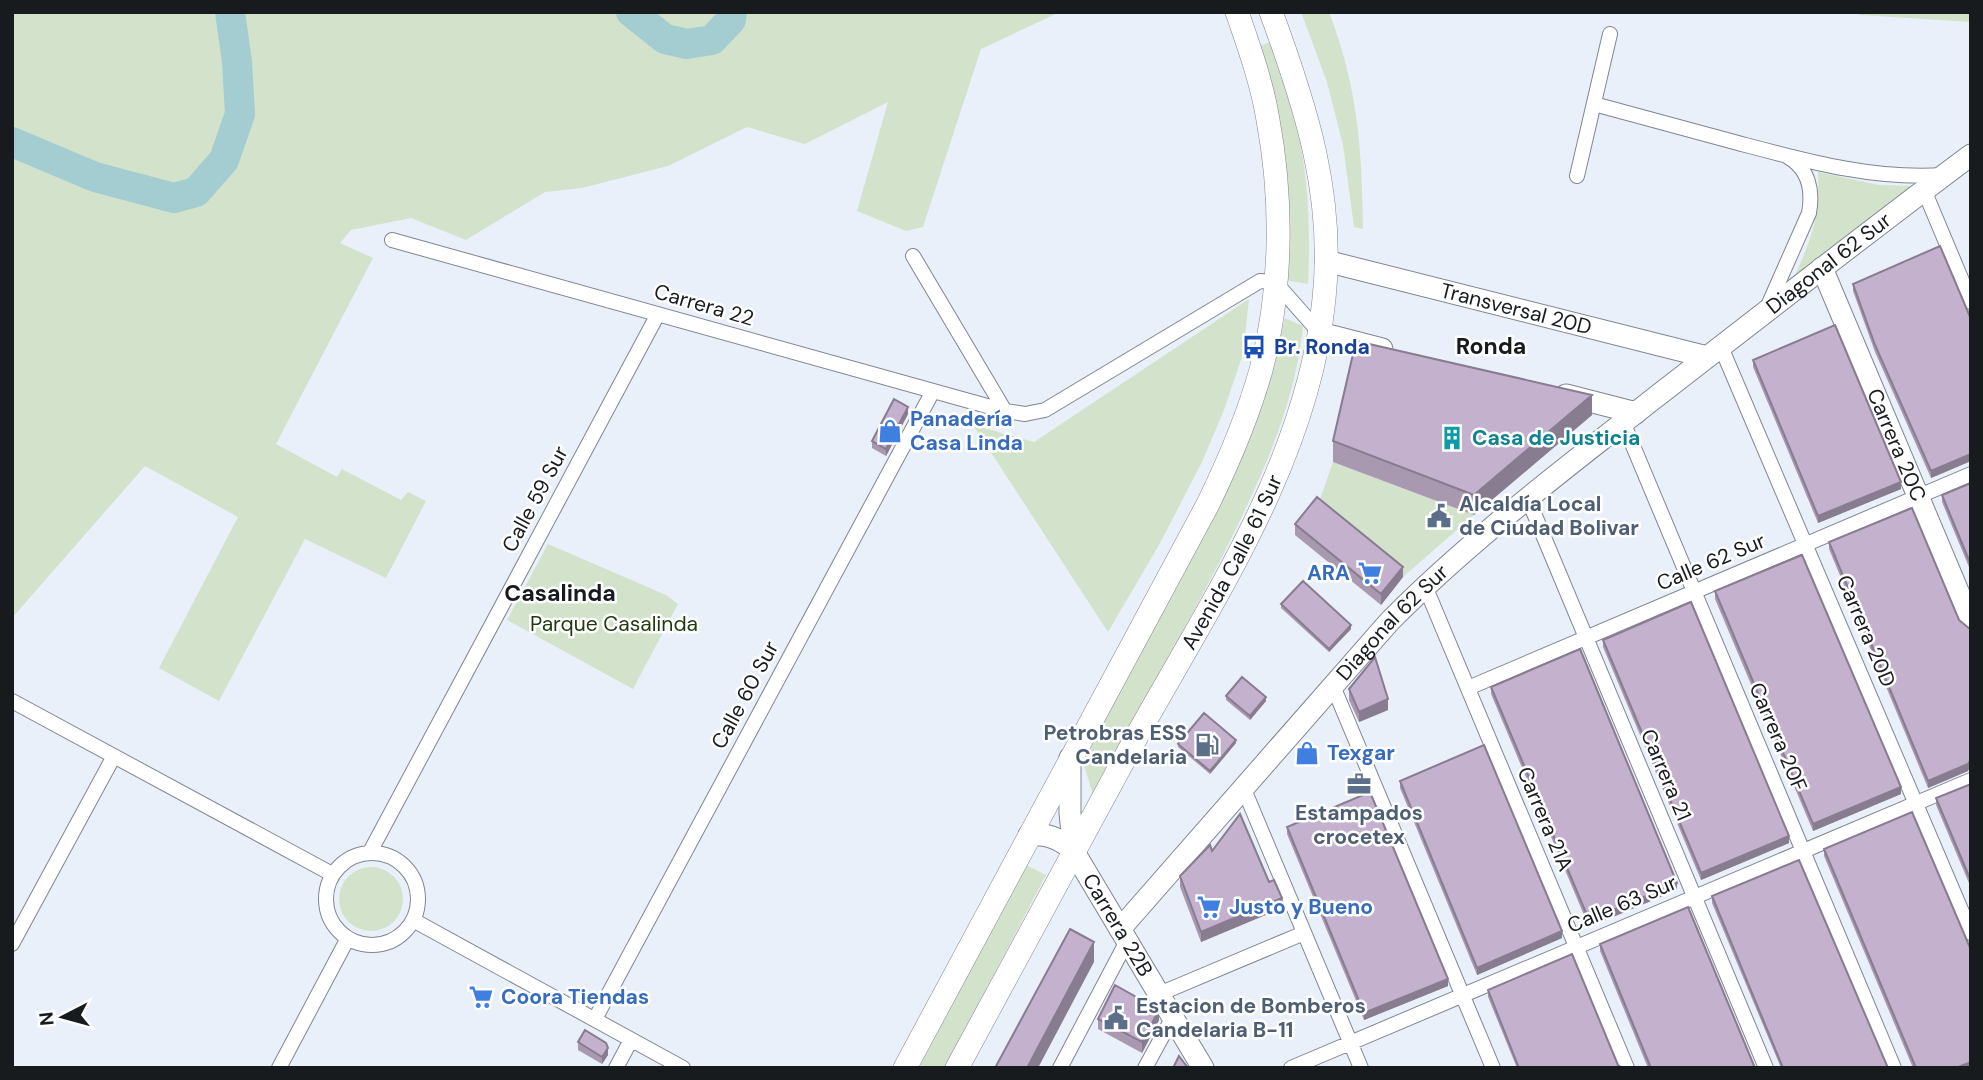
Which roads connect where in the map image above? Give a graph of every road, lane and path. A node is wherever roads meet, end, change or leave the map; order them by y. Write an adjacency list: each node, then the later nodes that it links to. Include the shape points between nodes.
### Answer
1 (1237, 12): 14 (main road, via 1272,144 1277,205)
2 (1271, 12): 12 (main road, Avenida Calle 61 Sur, via 1315,146 1324,203)
3 (1610, 34): 4 (street)
4 (1594, 104): 6 (street); 8 (street)
5 (1971, 155): 7 (street, Diagonal 62 Sur)
6 (1787, 156): 7 (street, via 1893,177); 16 (street, via 1807,177 1810,213)
7 (1944, 175): 9 (street, Diagonal 62 Sur)
8 (1577, 176)
9 (1924, 190): 13 (street, Diagonal 62 Sur); 15 (street)
10 (393, 240): 17 (street, Carrera 22)
11 (913, 256): 23 (street)
12 (1326, 261): 18 (main road, Avenida Calle 61 Sur); 19 (street, Transversal 20D)
13 (1822, 268): 16 (street, Diagonal 62 Sur); 26 (street, Carrera 20C)
14 (1275, 282): 18 (street); 23 (street, via 1254,283 1045,410); 37 (main road, via 1261,370 1225,470)
15 (1971, 302)
16 (1764, 313): 19 (street, Diagonal 62 Sur)
17 (658, 314): 22 (street, Carrera 22); 43 (street, Calle 59 Sur)
18 (1320, 333): 20 (street); 44 (main road, Avenida Calle 61 Sur, via 1302,405 1265,499)
19 (1714, 352): 24 (street, Diagonal 62 Sur); 28 (street, Carrera 20D)
20 (1401, 353)
21 (1544, 390): 24 (street)
22 (933, 391): 23 (street, Carrera 22); 57 (street, Calle 60 Sur)
23 (1005, 411)
24 (1629, 417): 27 (street, Diagonal 62 Sur); 30 (street, Carrera 20F)
25 (1971, 474): 26 (street, Calle 62 Sur)
26 (1918, 496): 28 (street, Calle 62 Sur); 31 (street, Carrera 20C)
27 (1528, 499): 29 (street, Diagonal 62 Sur); 32 (street, Carrera 21)
28 (1807, 544): 30 (street, Calle 62 Sur); 40 (street, Carrera 20D)
29 (1425, 586): 33 (street, Diagonal 62 Sur); 34 (street, Carrera 21A)
30 (1695, 592): 32 (street, Calle 62 Sur); 42 (street, Carrera 20F)
31 (1971, 622)
32 (1586, 638): 34 (street, Calle 62 Sur); 46 (street, Carrera 21)
33 (1333, 686): 39 (street, Diagonal 62 Sur); 55 (street)
34 (1468, 688): 53 (street, Carrera 21A)
35 (12, 701): 36 (street)
36 (114, 756): 45 (street); 52 (street)
37 (1070, 758): 41 (main road); 44 (street, Carrera 22B)
38 (1971, 780): 40 (street, Calle 63 Sur)
39 (1243, 787): 48 (street); 50 (street, Diagonal 62 Sur)
40 (1916, 803): 42 (street, Calle 63 Sur); 49 (street, Carrera 20D)
41 (1029, 835): 44 (street, Carrera 22B, via 1048,835); 63 (main road)
42 (1803, 851): 46 (street, Calle 63 Sur); 73 (street, Carrera 20F)
43 (370, 852): 45 (street, via 344,861); 47 (street, via 384,853 407,868 418,893)
44 (1074, 852): 50 (street, Carrera 22B); 64 (main road, Avenida Calle 61 Sur)
45 (332, 874): 51 (street, via 325,897 327,911)
46 (1694, 896): 53 (street, Calle 63 Sur); 72 (street, Carrera 21)
47 (413, 920): 51 (street, via 405,932 381,944); 57 (street)
48 (1304, 933): 54 (street); 59 (street)
49 (1971, 933)
50 (1124, 935): 54 (street, Carrera 22B); 65 (street, Diagonal 62 Sur)
51 (348, 938): 60 (street)
52 (12, 944)
53 (1576, 947): 55 (street, Calle 63 Sur); 71 (street, Carrera 21A)
54 (1159, 994): 56 (street, Carrera 22B)
55 (1463, 995): 59 (street, Calle 63 Sur); 70 (street)
56 (1173, 1017): 66 (street); 67 (street, Carrera 22B)
57 (595, 1019): 58 (street)
58 (631, 1040): 61 (street); 62 (street)
59 (1350, 1043): 68 (street, Calle 63 Sur); 69 (street)
60 (279, 1068)
61 (616, 1068)
62 (683, 1068)
63 (905, 1068)
64 (957, 1068)
65 (1060, 1068)
66 (1145, 1068)
67 (1203, 1068)
68 (1291, 1068)
69 (1360, 1068)
70 (1493, 1068)
71 (1627, 1068)
72 (1766, 1068)
73 (1894, 1068)

